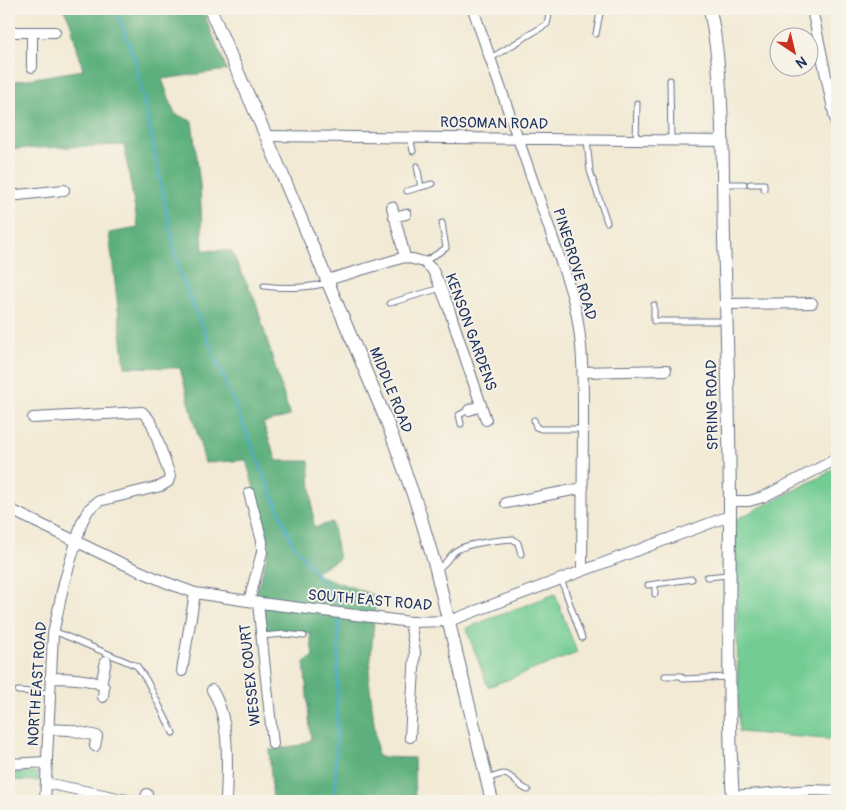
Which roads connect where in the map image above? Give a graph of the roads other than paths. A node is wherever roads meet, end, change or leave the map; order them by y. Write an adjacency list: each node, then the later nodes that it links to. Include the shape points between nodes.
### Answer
1 (210, 9): 16 (street, MIDDLE ROAD)
2 (473, 9): 11 (street, PINEGROVE ROAD)
3 (546, 9): 11 (lane, via 549,15 547,24)
4 (605, 9): 10 (lane, via 600,13)
5 (710, 9): 22 (street, SPRING ROAD, via 716,39)
6 (812, 9): 15 (street)
7 (9, 32): 8 (street)
8 (32, 32): 9 (street); 12 (street)
9 (55, 32)
10 (596, 34)
11 (490, 58): 18 (street, PINEGROVE ROAD)
12 (32, 67)
13 (670, 80): 21 (lane)
14 (637, 103): 20 (lane)
15 (837, 128)
16 (266, 136): 17 (street, ROSOMAN ROAD); 37 (street, MIDDLE ROAD)
17 (410, 137): 18 (street, ROSOMAN ROAD); 23 (lane)
18 (518, 138): 19 (street, ROSOMAN ROAD); 46 (street, PINEGROVE ROAD, via 570,290 580,333)
19 (587, 139): 20 (street, ROSOMAN ROAD); 33 (lane, via 590,171)
20 (636, 140): 21 (street, ROSOMAN ROAD)
21 (671, 141): 22 (street, ROSOMAN ROAD)
22 (722, 141): 26 (street, SPRING ROAD)
23 (414, 151)
24 (417, 166): 27 (lane)
25 (432, 184): 27 (lane)
26 (723, 184): 28 (lane, via 764,184); 42 (street, SPRING ROAD)
27 (421, 187): 30 (lane)
28 (764, 189)
29 (64, 190): 31 (street)
30 (407, 191)
31 (9, 196)
32 (406, 214): 35 (street, via 393,212)
33 (607, 222)
34 (442, 223): 36 (lane, via 446,248)
35 (404, 257): 36 (street); 37 (street)
36 (424, 262): 39 (street, KENSON GARDENS, via 432,269)
37 (328, 282): 38 (lane, via 310,287); 63 (street, MIDDLE ROAD, via 387,422)
38 (264, 286)
39 (441, 288): 40 (lane); 47 (street, KENSON GARDENS)
40 (390, 303)
41 (812, 303): 42 (street)
42 (726, 304): 44 (street, SPRING ROAD)
43 (654, 305): 44 (lane, via 654,321)
44 (726, 322): 57 (street, SPRING ROAD)
45 (666, 370): 46 (street)
46 (583, 372): 53 (street, PINEGROVE ROAD)
47 (481, 406): 48 (street, KENSON GARDENS); 50 (street, KENSON GARDENS)
48 (469, 410): 52 (lane, via 459,415)
49 (33, 418): 61 (street, NORTH EAST ROAD, via 139,412 150,421 162,452 170,476 166,484 95,503 84,516)
50 (486, 420)
51 (534, 420): 53 (lane, via 536,428 541,429)
52 (461, 424)
53 (583, 429): 55 (street, PINEGROVE ROAD)
54 (837, 457): 57 (street, via 763,497)
55 (583, 488): 58 (street); 64 (street, PINEGROVE ROAD)
56 (249, 493): 73 (street, via 262,546)
57 (730, 501): 60 (street, SPRING ROAD)
58 (506, 503)
59 (9, 509): 61 (street, SOUTH EAST ROAD)
60 (729, 516): 64 (street, SOUTH EAST ROAD); 65 (street, SPRING ROAD)
61 (76, 542): 71 (street, SOUTH EAST ROAD); 76 (street, NORTH EAST ROAD)
62 (521, 554): 63 (lane, via 514,539 497,541 460,548 451,554 445,565)
63 (436, 569): 74 (street, MIDDLE ROAD)
64 (582, 570): 67 (street, SOUTH EAST ROAD)
65 (728, 575): 66 (lane); 83 (street, SPRING ROAD)
66 (707, 577)
67 (561, 578): 74 (street, SOUTH EAST ROAD); 79 (lane)
68 (692, 578): 69 (lane)
69 (655, 584): 70 (lane); 72 (lane)
70 (648, 585)
71 (195, 592): 73 (street, SOUTH EAST ROAD); 81 (street)
72 (656, 594)
73 (253, 602): 75 (street, SOUTH EAST ROAD); 77 (street, WESSEX COURT)
74 (449, 621): 75 (street, SOUTH EAST ROAD); 97 (street, MIDDLE ROAD)
75 (410, 622): 92 (street, via 415,652)
76 (53, 630): 84 (street, NORTH EAST ROAD); 91 (lane, via 137,666)
77 (261, 636): 78 (lane); 93 (street, WESSEX COURT)
78 (304, 636)
79 (582, 638)
80 (106, 661): 85 (street)
81 (182, 671)
82 (665, 676): 83 (lane, via 684,679)
83 (730, 677): 102 (street, SPRING ROAD)
84 (50, 678): 85 (street); 88 (street, NORTH EAST ROAD)
85 (101, 684): 89 (street, via 104,687)
86 (212, 690): 105 (street, via 219,701 224,728)
87 (18, 691): 88 (lane)
88 (50, 693): 90 (street, NORTH EAST ROAD)
89 (103, 697)
90 (47, 729): 94 (street, via 97,736); 95 (street, NORTH EAST ROAD)
91 (173, 733)
92 (410, 737)
93 (273, 744)
94 (95, 746)
95 (46, 762): 96 (street); 98 (street, NORTH EAST ROAD)
96 (9, 764)
97 (487, 779): 99 (lane, via 503,774); 106 (street, MIDDLE ROAD)
98 (46, 784): 101 (street); 103 (street, NORTH EAST ROAD)
99 (528, 790)
100 (837, 791): 102 (street, via 810,790)
101 (115, 800): 104 (street)
102 (733, 800)
103 (45, 801)
104 (132, 801)
105 (226, 801)
106 (492, 801)

